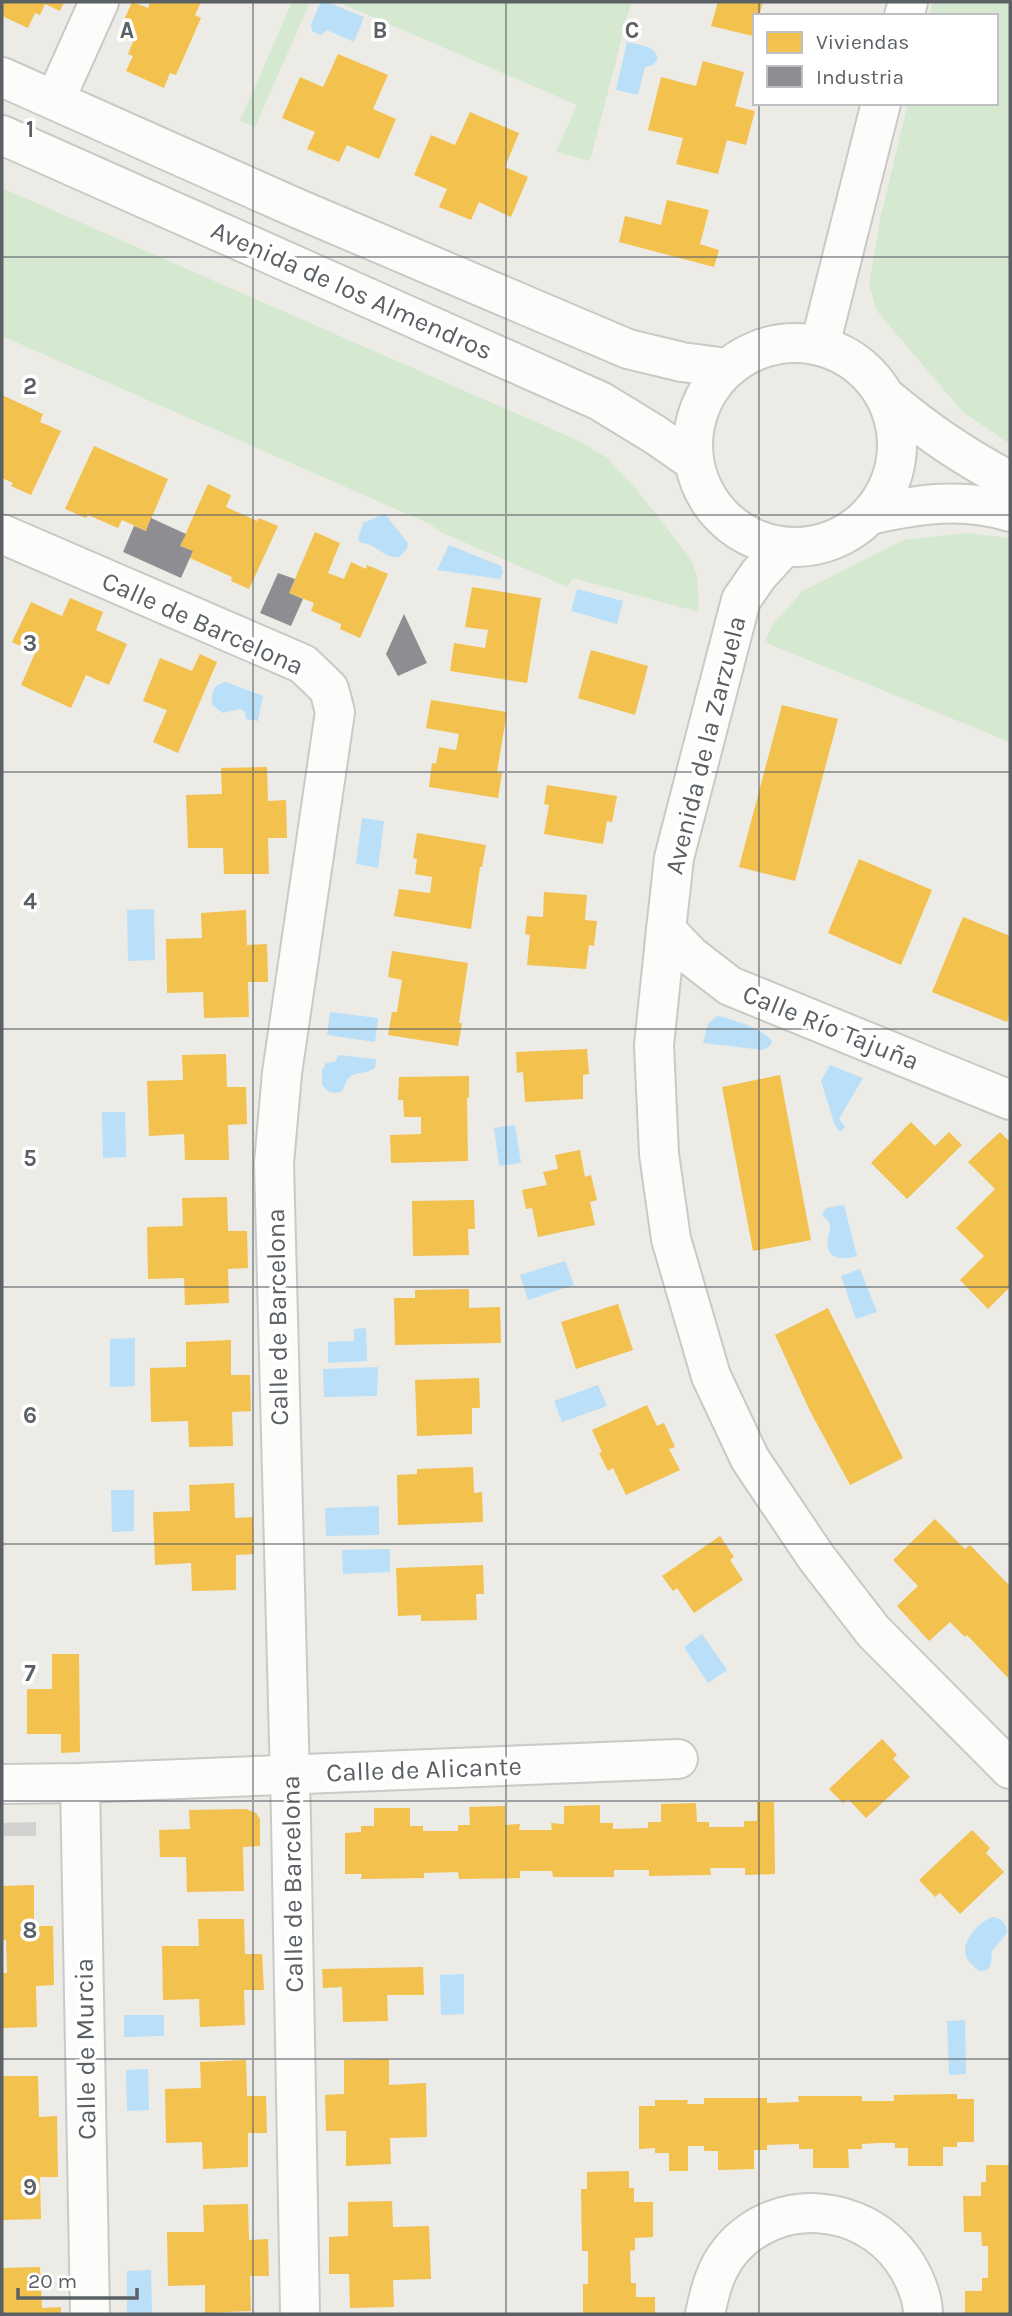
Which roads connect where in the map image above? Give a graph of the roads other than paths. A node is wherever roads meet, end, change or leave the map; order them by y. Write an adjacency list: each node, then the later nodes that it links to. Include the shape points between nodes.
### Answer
1 (99, 2): 3 (street)
2 (2, 77): 3 (street, Avenida de los Almendros)
3 (55, 100): 7 (street, Avenida de los Almendros, via 628,349)
4 (880, 105): 6 (street)
5 (2, 135): 9 (street, Avenida de los Almendros, via 600,401)
6 (820, 345): 7 (street, via 787,342 759,348); 8 (street, via 863,367)
7 (727, 368): 9 (street, via 705,396 693,429)
8 (887, 398): 10 (street, via 939,440); 12 (street, via 897,430 897,466)
9 (693, 461): 14 (street, via 702,493 713,511 757,540)
10 (1010, 481)
11 (1010, 512): 12 (street, via 956,502)
12 (870, 515): 14 (street, via 840,536 804,548)
13 (2, 534): 19 (street, Calle de Barcelona, via 303,664 329,689 335,712 282,1073 274,1163)
14 (783, 548): 15 (street, Avenida de la Zarzuela, via 741,600 674,858)
15 (666, 930): 16 (street, Calle Río Tajuña, via 730,986); 18 (street, Avenida de la Zarzuela, via 654,1045 659,1154 671,1239 710,1376 750,1459 816,1557 873,1631)
16 (1010, 1100)
17 (678, 1759): 19 (street, Calle de Alicante)
18 (1010, 1769)
19 (290, 1775): 20 (street, Calle de Alicante); 23 (street, Calle de Barcelona)
20 (80, 1783): 21 (street, Calle de Alicante); 22 (street, Calle de Murcia)
21 (2, 1784)
22 (90, 2314)
23 (300, 2314)
24 (705, 2314): 25 (street, via 712,2281 731,2250 759,2227 792,2214 829,2213 863,2224 892,2245 913,2274)
25 (923, 2314)

